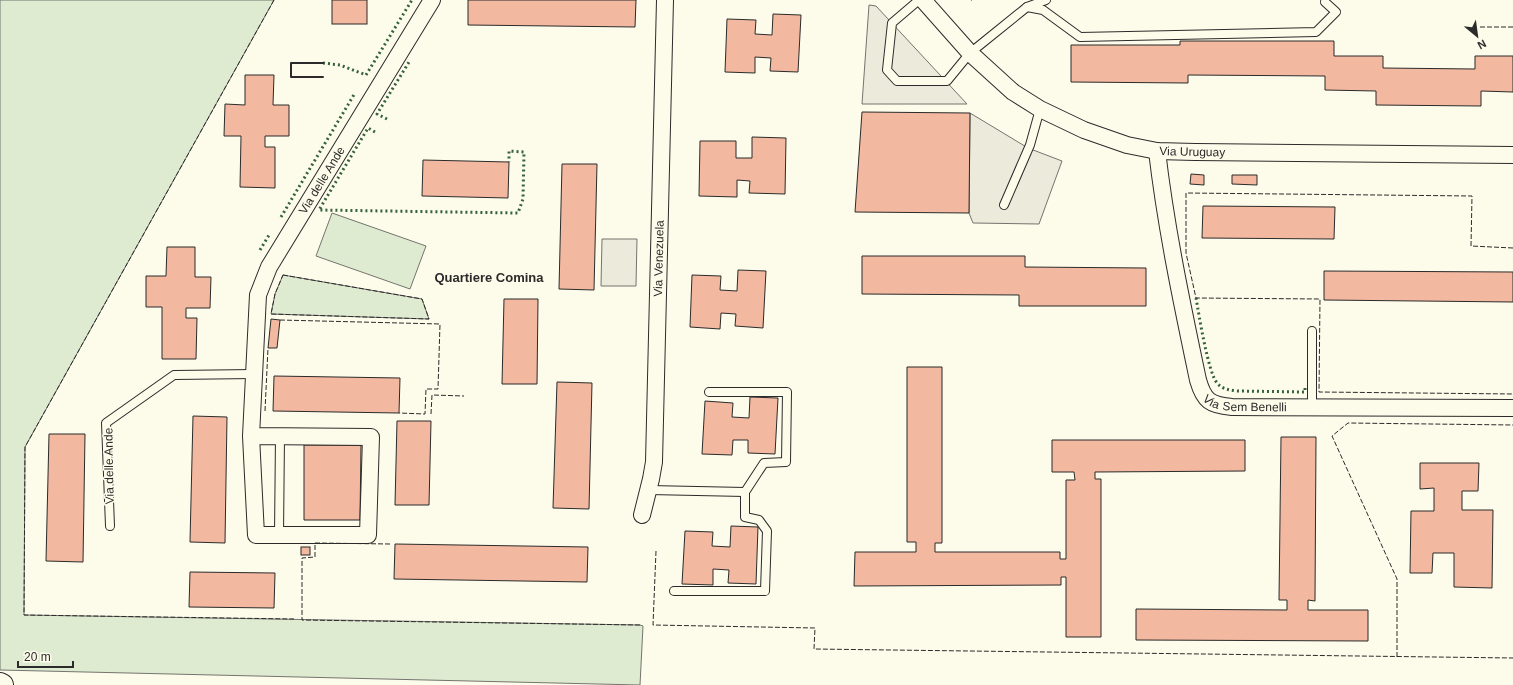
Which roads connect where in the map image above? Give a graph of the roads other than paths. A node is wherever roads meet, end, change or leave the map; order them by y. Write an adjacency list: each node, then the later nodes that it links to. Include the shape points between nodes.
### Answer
1 (432, 0): 14 (street, Via delle Ande, via 268,267 258,295)
2 (665, 0): 20 (street, Via Venezuela, via 654,462)
3 (919, 0): 8 (lane, via 892,23 887,70 897,81 946,81)
4 (923, 0): 8 (street, Via Uruguay)
5 (1046, 0): 7 (lane)
6 (1325, 2): 7 (lane, via 1336,12 1316,32 1088,37 1080,37 1044,10)
7 (1027, 7): 8 (lane)
8 (970, 53): 9 (street, Via Uruguay, via 1013,92)
9 (1040, 109): 10 (street, Via Uruguay, via 1102,138); 12 (lane, via 1030,145)
10 (1157, 151): 11 (street, Via Uruguay); 16 (street, Via Sem Benelli, via 1172,254 1198,380 1205,398 1212,403 1232,407)
11 (1513, 155)
12 (1004, 206)
13 (1312, 331): 16 (lane)
14 (254, 374): 18 (street, Via delle Ande); 23 (lane, Via delle Ande, via 174,375 106,423)
15 (709, 392): 21 (lane, via 787,392 786,462 764,463)
16 (1312, 407): 17 (street, Via Sem Benelli)
17 (1513, 408)
18 (251, 436): 19 (street, Via delle Ande); 24 (street, Via delle Ande, via 256,535)
19 (280, 436): 24 (lane); 24 (street, Via delle Ande, via 371,437 368,535)
20 (648, 490): 21 (lane); 22 (street, Via Venezuela)
21 (745, 492): 25 (lane, via 745,517 759,520 767,531 766,591)
22 (642, 515)
23 (110, 526)
24 (279, 535)
25 (674, 591)

